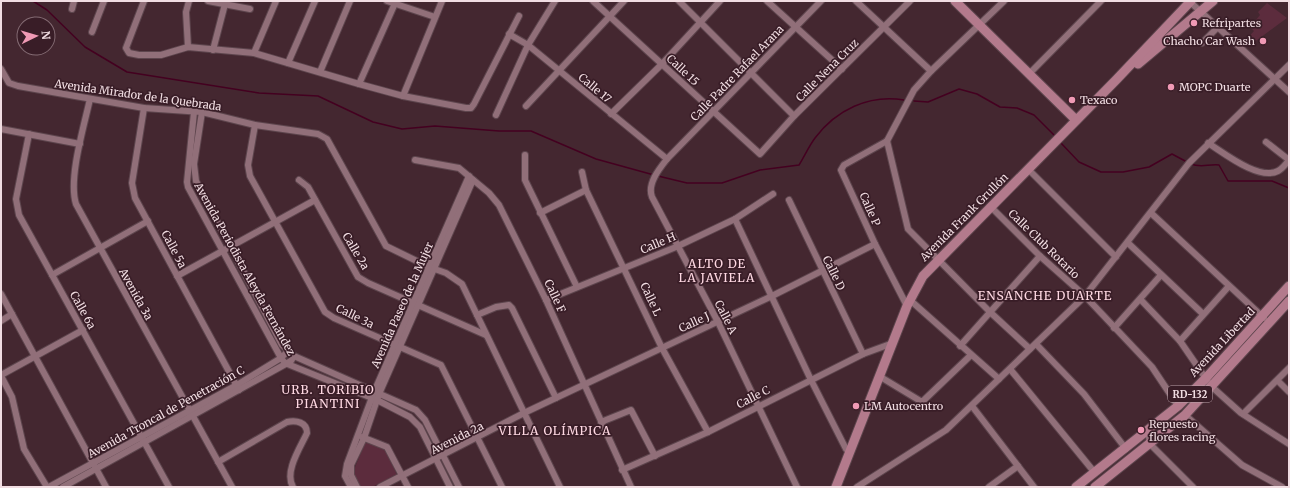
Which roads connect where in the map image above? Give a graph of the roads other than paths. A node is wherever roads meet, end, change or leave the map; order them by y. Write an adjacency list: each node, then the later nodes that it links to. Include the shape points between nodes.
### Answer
1 (74, 1): 27 (street)
2 (104, 1): 38 (street)
3 (144, 1): 42 (street, via 126,48 129,53 161,55)
4 (188, 1): 42 (street)
5 (208, 1): 26 (street)
6 (276, 1): 44 (street)
7 (315, 1): 45 (street)
8 (350, 1): 52 (street)
9 (387, 1): 25 (street)
10 (442, 1): 32 (street)
11 (555, 1): 41 (street)
12 (593, 1): 31 (street, Calle 15)
13 (624, 1): 31 (street)
14 (679, 1): 33 (street)
15 (720, 1): 33 (street)
16 (768, 1): 36 (street)
17 (821, 1): 36 (street, Calle Padre Rafael Arana)
18 (856, 1): 37 (street)
19 (910, 1): 37 (street, Calle Nena Cruz)
20 (955, 1): 34 (main road)
21 (1004, 1): 34 (street)
22 (1101, 1): 54 (street)
23 (1190, 1): 29 (street); 56 (main road)
24 (1213, 1): 29 (main road)
25 (396, 2): 32 (street); 57 (street)
26 (225, 4): 28 (street); 43 (street)
27 (72, 9)
28 (250, 9)
29 (1201, 12): 35 (street); 56 (main road)
30 (519, 16): 39 (street)
31 (610, 16): 46 (street, Calle 15); 50 (street)
32 (435, 17): 59 (street)
33 (700, 22): 46 (street); 53 (street)
34 (979, 25): 51 (street); 54 (main road)
35 (1218, 27): 40 (street); 55 (street)
36 (795, 28): 49 (street); 53 (street, Calle Padre Rafael Arana)
37 (883, 28): 49 (street, Calle Nena Cruz); 51 (street)
38 (92, 32)
39 (509, 34): 41 (street, Calle 17); 59 (street, via 471,108)
40 (1202, 43)
41 (528, 46): 50 (street, Calle 17); 67 (street)
42 (188, 47): 43 (street)
43 (213, 50): 44 (street)
44 (254, 53): 45 (street)
45 (288, 63): 52 (street)
46 (662, 64): 65 (street, Calle 15); 66 (street)
47 (1289, 65): 55 (street)
48 (1, 69): 60 (street, Avenida Mirador de la Quebrada, via 9,83)
49 (842, 69): 68 (street, Calle Nena Cruz)
50 (559, 71): 61 (street); 66 (street, Calle 17)
51 (931, 71): 73 (street, via 909,98)
52 (320, 72): 57 (street)
53 (750, 73): 65 (street, Calle Padre Rafael Arana); 68 (street)
54 (1028, 74): 69 (main road)
55 (1275, 79): 58 (street); 75 (street)
56 (1116, 80): 69 (main road, Avenida Frank Grullón)
57 (359, 84): 59 (street)
58 (1289, 92)
59 (403, 96)
60 (90, 99): 62 (street, Avenida Mirador de la Quebrada); 76 (street, Avenida 3a)
61 (526, 106)
62 (144, 108): 63 (street, Avenida Mirador de la Quebrada); 94 (street, Calle 5a, via 132,183 135,198)
63 (194, 112): 64 (street, Avenida Mirador de la Quebrada); 101 (street, Avenida Periodista Aleyda Fernández, via 187,182)
64 (202, 112): 70 (street, Avenida Mirador de la Quebrada); 98 (street, Avenida Periodista Aleyda Fernández, via 194,172)
65 (713, 112): 77 (street, Calle 15); 79 (street, Calle Padre Rafael Arana)
66 (611, 114): 79 (street, Calle 17)
67 (496, 115)
68 (794, 116): 77 (street, Calle Nena Cruz)
69 (1076, 120): 82 (main road, Avenida Frank Grullón)
70 (255, 125): 95 (street, Calle 3a, via 248,165 250,176); 105 (street, Avenida Mirador de la Quebrada, via 318,134 327,139 386,246)
71 (1, 128): 72 (street)
72 (29, 134): 76 (street); 108 (street, Calle 6a, via 16,199 17,207)
73 (887, 141): 97 (street, Calle P, via 841,168); 104 (street, via 898,180 906,227)
74 (1266, 142): 81 (street)
75 (1208, 143): 81 (street, via 1246,167 1264,173 1278,171); 92 (street, via 1189,163)
76 (80, 144): 100 (street, Avenida 3a, via 74,197)
77 (760, 154)
78 (525, 155): 91 (street, via 525,180)
79 (666, 159): 99 (street, Calle A, via 657,172 650,191)
80 (415, 160): 84 (street, Calle F, via 459,168)
81 (1289, 160)
82 (1028, 170): 90 (main road, Avenida Frank Grullón); 103 (street)
83 (582, 172): 86 (street, Calle L)
84 (471, 178): 105 (street, Avenida Paseo de la Mujer); 117 (street, Calle F, via 499,205)
85 (299, 180): 88 (street, Calle 2a, via 308,187)
86 (586, 190): 91 (street); 106 (street, Calle L)
87 (773, 194): 93 (street, Calle H)
88 (315, 200): 95 (street); 121 (street, Calle 2a, via 358,277)
89 (788, 200): 107 (street, Calle D)
90 (990, 206): 102 (street, Calle Club Rotario); 104 (main road, Avenida Frank Grullón)
91 (540, 213): 113 (street)
92 (1151, 213): 96 (street); 111 (street)
93 (735, 218): 99 (street, Calle H); 115 (street)
94 (148, 221): 100 (street); 110 (street, Calle 5a)
95 (275, 222): 98 (street); 136 (street, Calle 3a, via 325,312)
96 (1128, 243): 103 (street); 109 (street)
97 (875, 244): 107 (street, Calle J); 120 (street, Calle P)
98 (229, 246): 101 (street); 140 (street, Avenida Periodista Aleyda Fernández, via 282,345)
99 (676, 247): 106 (street, Calle H); 128 (street, Calle A)
100 (99, 248): 108 (street); 162 (street, Avenida 3a)
101 (223, 250): 110 (street); 144 (street, Avenida Periodista Aleyda Fernández)
102 (1040, 256): 116 (street, Calle Club Rotario); 122 (street)
103 (1116, 257): 116 (street)
104 (937, 260): 120 (main road, Avenida Frank Grullón, via 923,276); 122 (street)
105 (432, 268): 121 (street, Avenida Paseo de la Mujer); 125 (street, via 446,273 462,284)
106 (625, 268): 113 (street, Calle H); 138 (street, Calle L)
107 (822, 270): 115 (street, Calle J); 141 (street, Calle D)
108 (52, 275): 131 (street, Calle 6a)
109 (1161, 275): 118 (street); 124 (street)
110 (177, 276): 155 (street, Calle 5a)
111 (1229, 286): 124 (street); 126 (street)
112 (1289, 286): 126 (main road, Avenida Libertad / RD-132)
113 (577, 288): 117 (street, Calle H)
114 (1, 294): 123 (street)
115 (772, 296): 128 (street, Calle J); 151 (street)
116 (1085, 296): 130 (street, Calle Club Rotario); 135 (street)
117 (546, 300): 153 (street, Calle F)
118 (1141, 300): 130 (street); 133 (street)
119 (1289, 302): 129 (main road, Avenida Libertad / RD-132)
120 (909, 303): 134 (main road, Avenida Frank Grullón); 137 (street)
121 (416, 304): 132 (street, Calle 2a); 136 (street, Avenida Paseo de la Mujer)
122 (990, 312): 137 (street); 139 (street)
123 (12, 314): 127 (street); 143 (street)
124 (1204, 314): 133 (street)
125 (477, 315): 132 (street); 158 (street, via 504,305 512,308)
126 (1262, 316): 129 (street); 149 (main road, Avenida Libertad / RD-132)
127 (1, 321)
128 (718, 322): 138 (street, Calle J); 159 (street, Calle A)
129 (1269, 323): 154 (main road, Avenida Libertad / RD-132)
130 (1114, 328): 161 (street, Calle Club Rotario, via 1152,368)
131 (83, 330): 143 (street); 171 (street, Calle 6a)
132 (486, 335): 163 (street)
133 (1180, 341): 149 (street)
134 (892, 343): 141 (street, Calle C); 148 (main road, Avenida Frank Grullón)
135 (1036, 344): 139 (street); 174 (street, via 1084,394)
136 (398, 346): 157 (street, Avenida Paseo de la Mujer); 170 (street, Calle 3a, via 441,365)
137 (960, 346): 142 (street)
138 (662, 348): 153 (street, Calle J); 168 (street, Calle L)
139 (1030, 349): 146 (street)
140 (292, 354): 144 (street, Avenida Troncal de Penetración C, via 291,361); 157 (street, Avenida Periodista Aleyda Fernández)
141 (863, 354): 151 (street, Calle C)
142 (971, 355): 148 (street, via 922,402); 150 (street)
143 (34, 356): 147 (street); 181 (street)
144 (283, 361): 155 (street, Avenida Troncal de Penetración C); 157 (street, Avenida Periodista Aleyda Fernández)
145 (1289, 368): 152 (street)
146 (1010, 369): 150 (street); 183 (street)
147 (1, 375): 185 (street, via 12,397 24,449)
148 (879, 376): 175 (main road, Avenida Frank Grullón)
149 (1206, 378): 154 (street); 161 (main road, Avenida Libertad / RD-132)
150 (999, 379): 160 (street)
151 (811, 380): 159 (street, Calle C); 175 (street)
152 (1278, 381): 156 (street); 164 (street)
153 (585, 384): 158 (street, Avenida 2a); 166 (street, Calle F)
154 (1211, 386): 164 (street); 165 (main road, Avenida Libertad / RD-132)
155 (238, 387): 162 (street, Avenida Troncal de Penetración C)
156 (1289, 392)
157 (375, 396): 169 (street, Avenida Paseo de la Mujer); 176 (street, Avenida Periodista Aleyda Fernández, via 421,414); 178 (street, Avenida Periodista Aleyda Fernández, via 416,421)
158 (556, 398): 163 (street, Avenida 2a)
159 (758, 406): 168 (street, Calle C); 200 (street, Calle A)
160 (972, 406): 180 (street); 202 (street, via 946,430)
161 (1178, 406): 167 (main road, Avenida Libertad / RD-132)
162 (191, 414): 171 (street, Avenida Troncal de Penetración C); 179 (street, Avenida 3a)
163 (524, 414): 170 (street, Avenida 2a); 198 (street)
164 (1243, 414): 173 (street)
165 (1185, 415): 172 (main road, Avenida Libertad / RD-132); 208 (street, via 1242,465)
166 (601, 422): 177 (street, via 631,410); 182 (street, Calle F)
167 (1155, 425): 172 (street, via 1150,434); 174 (main road, Avenida Libertad / RD-132)
168 (708, 432): 177 (street, Calle C)
169 (361, 436): 184 (street, via 387,447); 191 (street, Avenida Paseo de la Mujer, via 347,464 345,476); 192 (street, Avenida Paseo de la Mujer, via 351,465 351,475)
170 (478, 439): 176 (street, Avenida 2a); 197 (street, Calle 3a)
171 (143, 440): 181 (street, Avenida Troncal de Penetración C); 188 (street, Calle 6a)
172 (1150, 444): 206 (main road, Avenida Libertad / RD-132); 207 (street)
173 (1289, 444)
174 (1126, 449): 183 (main road, Avenida Libertad / RD-132)
175 (850, 453): 201 (main road, Avenida Frank Grullón)
176 (444, 455): 178 (street, Avenida 2a); 196 (street, Avenida Periodista Aleyda Fernández)
177 (655, 456): 182 (street, Calle C)
178 (437, 458): 184 (street, Avenida 2a); 195 (street, Avenida Periodista Aleyda Fernández)
179 (218, 462): 189 (street, Avenida 3a); 190 (street, via 294,420 302,423 307,433 290,473)
180 (1018, 466): 203 (street); 204 (street)
181 (95, 467): 185 (street, Avenida Troncal de Penetración C); 186 (street, Avenida Troncal de Penetración C); 187 (street)
182 (622, 470): 199 (street, Calle F)
183 (1095, 472): 205 (main road, Avenida Libertad / RD-132)
184 (402, 476): 193 (street, Avenida 2a); 194 (street)
185 (48, 487)
186 (63, 487)
187 (106, 487)
188 (169, 487)
189 (232, 487)
190 (293, 487)
191 (351, 487)
192 (357, 487)
193 (380, 487)
194 (408, 487)
195 (450, 487)
196 (459, 487)
197 (502, 487)
198 (560, 487)
199 (630, 487)
200 (797, 487)
201 (836, 487)
202 (856, 487)
203 (989, 487)
204 (1034, 487)
205 (1076, 487)
206 (1095, 487)
207 (1193, 487)
208 (1282, 487)

